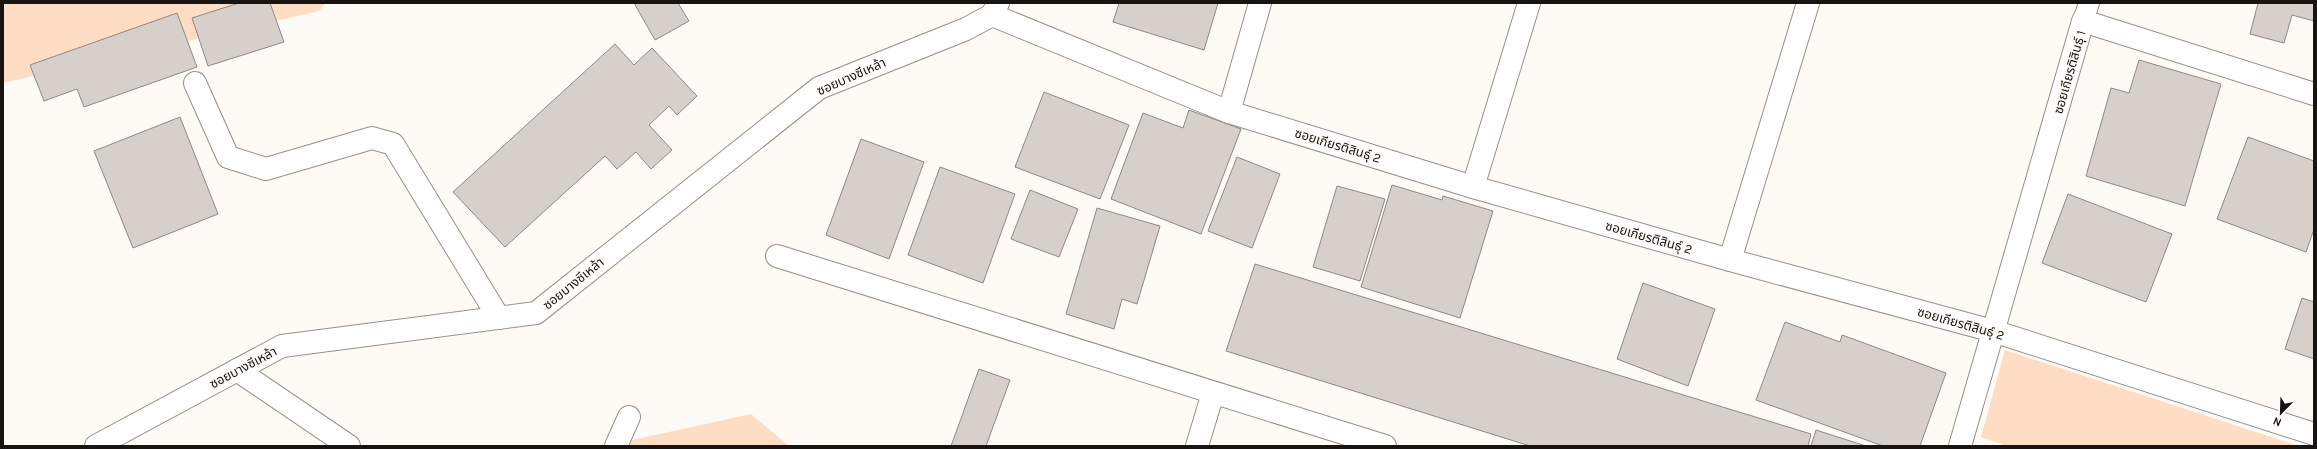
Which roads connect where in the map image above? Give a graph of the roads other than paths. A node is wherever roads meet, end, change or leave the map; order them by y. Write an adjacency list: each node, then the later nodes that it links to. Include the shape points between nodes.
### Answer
1 (1260, 3): 8 (street)
2 (1529, 3): 9 (street)
3 (1808, 3): 11 (street)
4 (995, 9): 8 (street, ซอยเกียรติสินธุ์ 2); 12 (street, ซอยบางซีเหล้า, via 966,29 819,88 536,313)
5 (2086, 12): 7 (street, ซอยเกียรติสินธุ์ 1); 13 (street, ซอยเกียรติสินธุ์ 1)
6 (195, 83): 12 (street, via 228,157 266,169 372,138 393,144)
7 (2314, 94)
8 (1229, 112): 9 (street, ซอยเกียรติสินธุ์ 2)
9 (1473, 187): 11 (street, ซอยเกียรติสินธุ์ 2)
10 (777, 256): 15 (street)
11 (1730, 260): 13 (street, ซอยเกียรติสินธุ์ 2)
12 (499, 318): 14 (street, ซอยบางซีเหล้า, via 282,346)
13 (1993, 331): 17 (street, ซอยเกียรติสินธุ์ 2); 23 (street, ซอยเกียรติสินธุ์ 1)
14 (237, 370): 18 (street, ซอยบางซีเหล้า); 19 (street)
15 (1212, 393): 21 (street); 22 (street)
16 (629, 417): 20 (street)
17 (2314, 434)
18 (96, 446)
19 (348, 446)
20 (616, 446)
21 (1197, 446)
22 (1385, 446)
23 (1960, 446)

